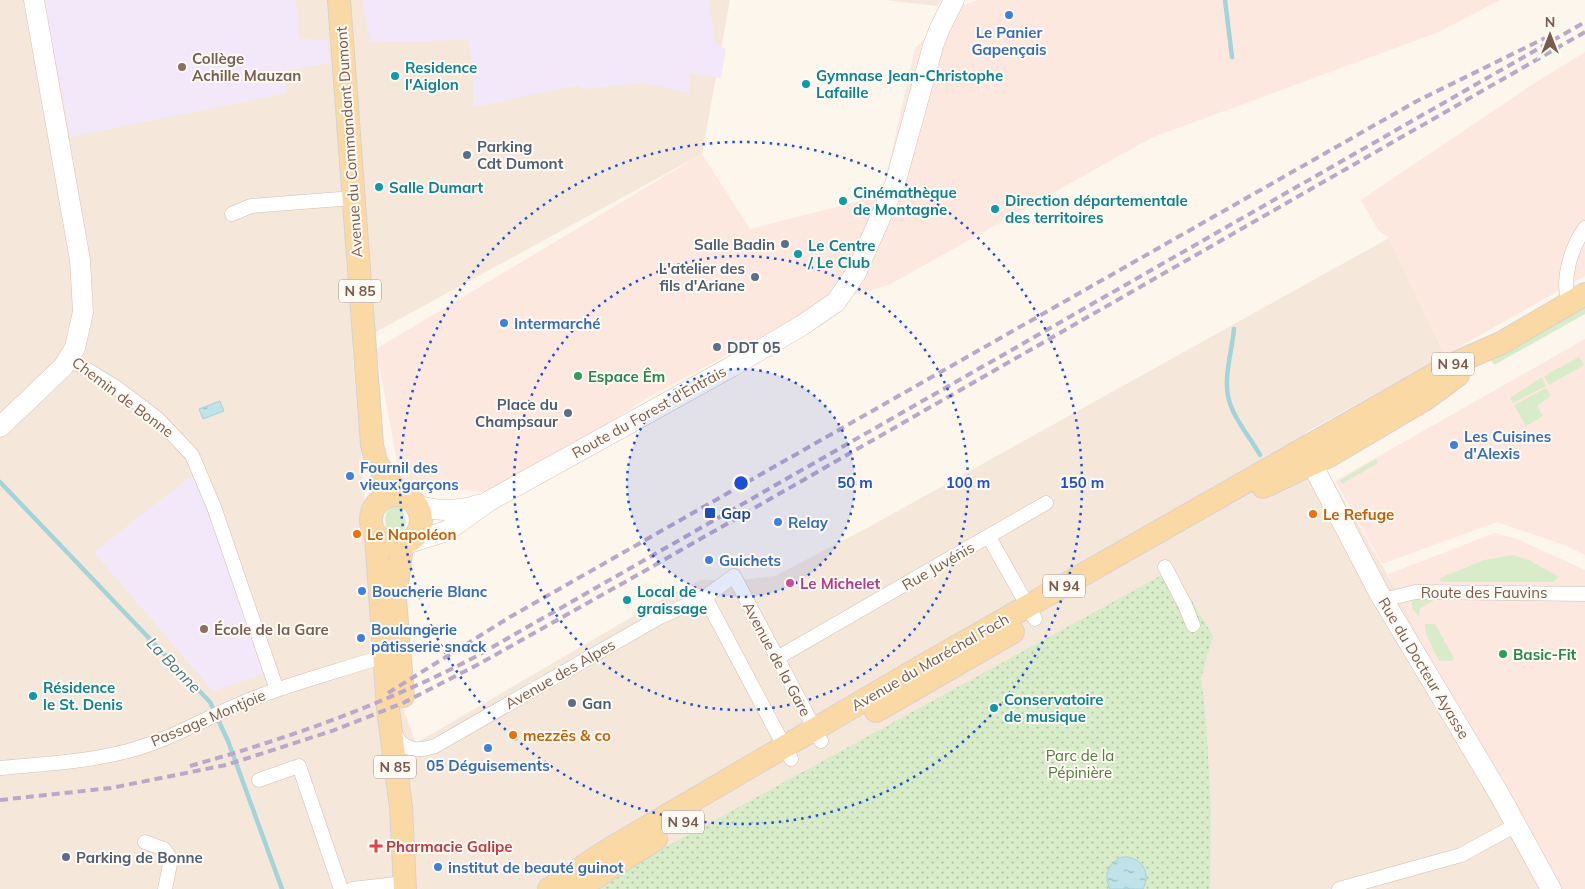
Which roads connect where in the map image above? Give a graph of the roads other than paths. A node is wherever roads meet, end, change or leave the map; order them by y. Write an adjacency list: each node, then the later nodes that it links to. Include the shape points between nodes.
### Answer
1 (34, 0): 9 (street, Chemin de Bonne, via 83,279 82,322 75,348)
2 (339, 0): 4 (main road, Avenue du Commandant Dumont / N 85)
3 (954, 0): 15 (street, Route du Forest d'Entrais, via 934,46 895,184 856,273 836,302 746,358)
4 (353, 198): 5 (street, via 251,206); 12 (main road, Avenue du Commandant Dumont / N 85, via 372,445)
5 (232, 214)
6 (1585, 228): 7 (street, via 1567,271 1566,294)
7 (1577, 298): 8 (main road, N 94)
8 (1501, 342): 11 (main road, N 94, via 1451,364); 13 (main road, N 94, via 1424,400)
9 (68, 358): 10 (street, via 54,376); 31 (street, Chemin de Bonne, via 117,388 158,419 192,455 214,507)
10 (0, 427)
11 (1314, 442): 13 (street, via 1310,454); 27 (main road, Avenue du Maréchal Foch / N 94)
12 (376, 462): 14 (main road, Avenue du Commandant Dumont / N 85); 16 (main road, Avenue du Commandant Dumont / N 85)
13 (1312, 464): 24 (street, Rue du Docteur Ayasse); 27 (main road, Avenue du Maréchal Foch / N 94, via 1246,496)
14 (398, 494): 16 (main road); 18 (main road, via 408,497)
15 (489, 501): 18 (street, Route du Forest d'Entrais, via 467,509 439,511); 21 (street, Route du Forest d'Entrais, via 447,530)
16 (376, 504): 19 (main road, via 372,522)
17 (1046, 504): 20 (street, Rue Juvénis)
18 (418, 506): 21 (main road, via 418,531)
19 (376, 536): 21 (main road, via 389,545); 29 (main road, N 85)
20 (990, 537): 27 (street); 30 (street, Rue Juvénis)
21 (406, 544): 34 (main road, N 85, via 395,599)
22 (1165, 567): 28 (street)
23 (734, 576): 26 (street, Avenue des Alpes); 30 (street, Avenue de la Gare)
24 (1380, 593): 25 (street, Route des Fauvins); 39 (street, Rue du Docteur Ayasse)
25 (1585, 594)
26 (705, 598): 34 (street, Avenue des Alpes, via 660,617 435,746); 35 (street)
27 (1032, 612): 33 (main road, Avenue du Maréchal Foch / N 94)
28 (1193, 625)
29 (384, 656): 31 (street, Passage Montjoie); 32 (main road, N 85)
30 (777, 658): 33 (street, Avenue de la Gare)
31 (277, 690): 36 (street, Passage Montjoie, via 215,714 176,735 128,751 89,759)
32 (390, 726): 34 (street); 38 (main road, N 85)
33 (817, 736): 35 (main road, Avenue du Maréchal Foch / N 94)
34 (406, 748): 38 (main road, N 85)
35 (787, 753): 45 (main road, Avenue du Maréchal Foch / N 94, via 608,850); 46 (main road, Avenue du Maréchal Foch / N 94)
36 (0, 768)
37 (259, 780): 43 (street, via 299,766)
38 (401, 807): 41 (main road, N 85)
39 (1516, 825): 47 (street, via 1461,855); 48 (street, Rue du Docteur Ayasse)
40 (145, 842): 42 (street, via 164,849 171,859)
41 (406, 887): 44 (street)
42 (165, 889)
43 (342, 889)
44 (352, 889)
45 (549, 889)
46 (577, 889)
47 (1339, 889)
48 (1551, 889)

